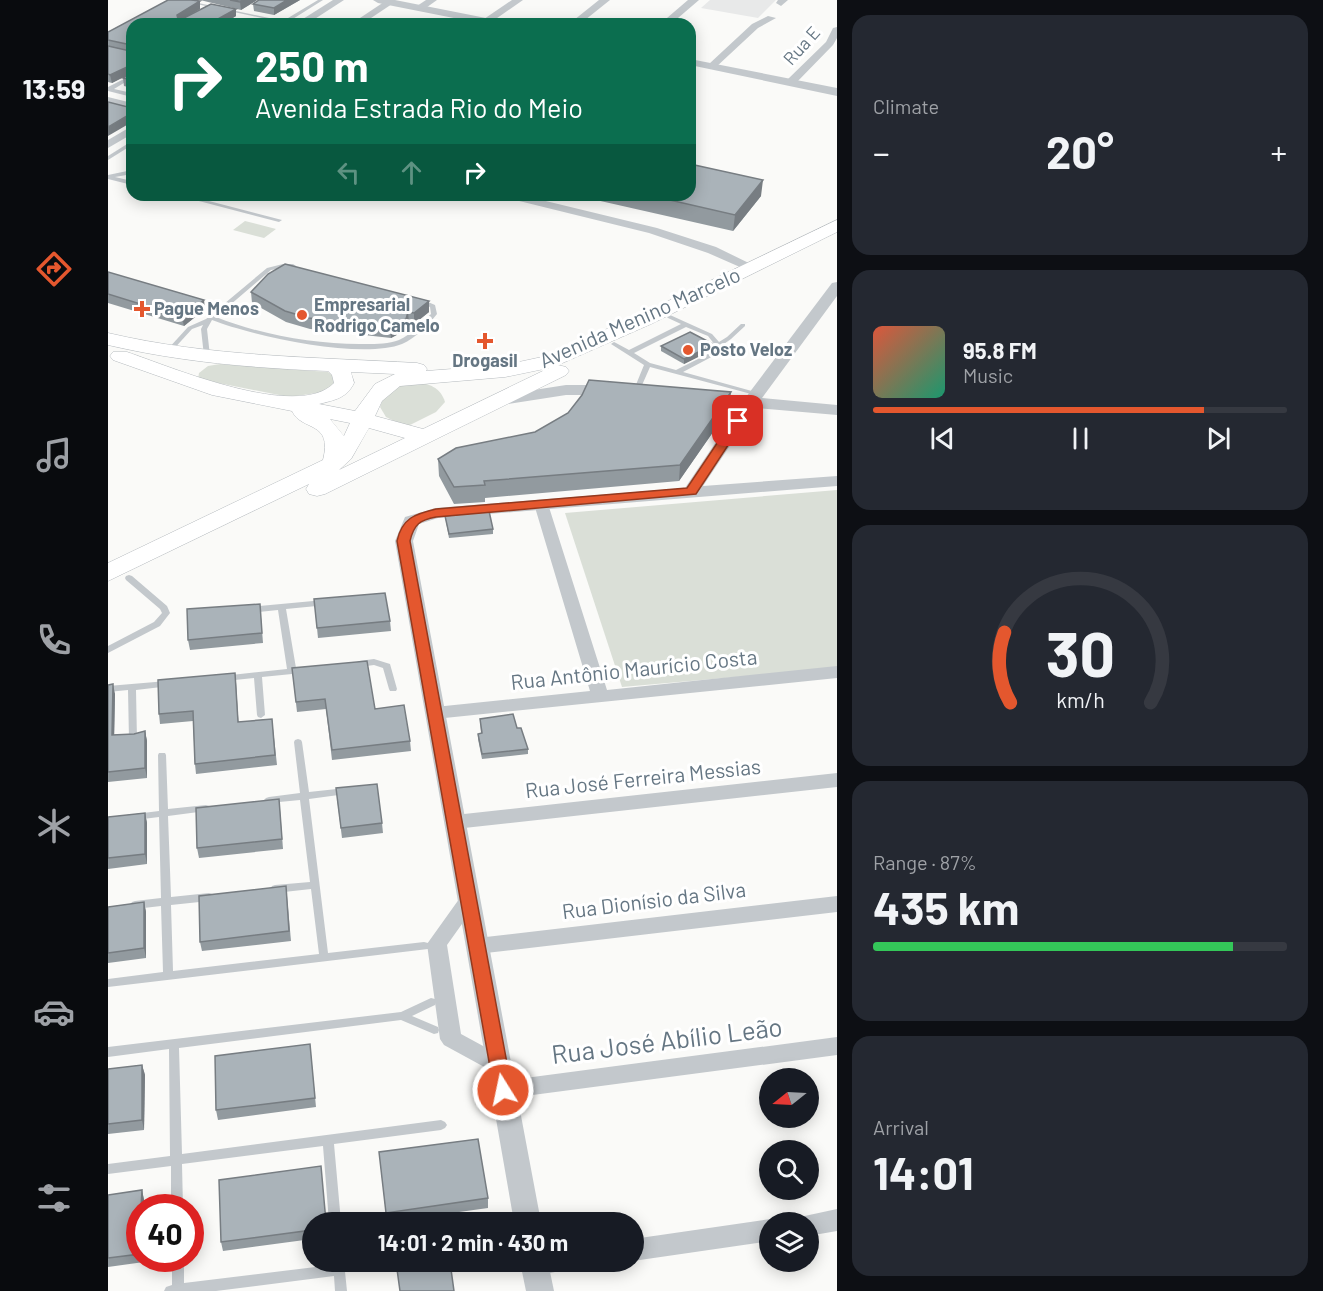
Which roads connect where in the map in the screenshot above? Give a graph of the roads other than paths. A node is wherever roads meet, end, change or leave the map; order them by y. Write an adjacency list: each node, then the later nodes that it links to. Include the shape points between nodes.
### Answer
1 (180, 0): 11 (lane)
2 (205, 0): 11 (lane)
3 (321, 0): 19 (lane)
4 (339, 0): 20 (street)
5 (378, 0): 10 (street)
6 (432, 0): 13 (street)
7 (518, 0): 24 (street)
8 (605, 0): 25 (street)
9 (691, 0): 26 (street)
10 (390, 2): 13 (street); 21 (street)
11 (198, 4): 12 (lane)
12 (210, 7): 15 (lane); 16 (lane)
13 (420, 8): 17 (street)
14 (250, 9): 16 (lane)
15 (201, 12)
16 (243, 13): 18 (lane)
17 (463, 16): 22 (street); 23 (street)
18 (266, 18)
19 (295, 18)
20 (310, 18)
21 (365, 18)
22 (460, 18)
23 (473, 18)
24 (491, 18)
25 (582, 18)
26 (672, 18)
27 (771, 18): 30 (street, via 754,26)
28 (836, 30): 32 (street, Rua E, via 830,43)
29 (696, 63): 30 (street)
30 (712, 66): 32 (street)
31 (126, 79): 33 (lane)
32 (791, 82): 34 (street)
33 (108, 89): 35 (lane)
34 (837, 92)
35 (126, 94)
36 (108, 100): 37 (street)
37 (126, 104)
38 (126, 133): 39 (street)
39 (108, 145)
40 (126, 147): 41 (lane)
41 (108, 158)
42 (126, 173): 43 (lane)
43 (108, 177): 44 (lane)
44 (126, 182)
45 (203, 201): 47 (lane)
46 (532, 201): 50 (street, via 653,230)
47 (279, 220)
48 (837, 225): 50 (main road, Avenida Menino Marcelo)
49 (837, 234): 55 (main road, Avenida Menino Marcelo)
50 (753, 268): 67 (main road, Avenida Menino Marcelo, via 548,362)
51 (304, 269): 54 (lane, via 269,269)
52 (837, 286): 71 (street)
53 (406, 296): 54 (lane, via 429,302 434,306 434,314 401,342 374,347 256,333)
54 (209, 318): 61 (lane, via 190,328); 62 (lane, via 204,329)
55 (679, 320): 58 (lane, via 710,335); 59 (main road, Avenida Menino Marcelo)
56 (743, 325): 58 (lane)
57 (108, 339): 61 (main road)
58 (718, 345): 66 (lane, via 717,352)
59 (622, 348): 64 (lane); 72 (main road, Avenida Menino Marcelo)
60 (108, 351): 68 (main road)
61 (169, 351): 62 (main road)
62 (207, 356): 63 (main road)
63 (234, 358): 65 (main road); 68 (main road, via 200,367)
64 (648, 364): 66 (lane); 69 (lane)
65 (333, 365): 67 (main road); 73 (main road, via 343,376 340,389 321,398)
66 (677, 372): 71 (lane)
67 (470, 373): 75 (main road, via 488,387 483,399); 76 (main road, Avenida Menino Marcelo, via 395,380 374,395)
68 (183, 378): 73 (main road, via 219,391)
69 (642, 392): 72 (street, via 566,390)
70 (682, 396): 71 (street)
71 (754, 398): 74 (street); 80 (street)
72 (501, 400): 75 (main road, Avenida Menino Marcelo)
73 (272, 401): 76 (main road); 78 (main road, via 326,427 336,445)
74 (837, 410)
75 (468, 414): 77 (main road, Avenida Menino Marcelo)
76 (363, 419): 77 (main road); 78 (main road, Avenida Menino Marcelo, via 349,448)
77 (424, 436): 82 (main road, Avenida Menino Marcelo)
78 (333, 464): 82 (main road, Avenida Menino Marcelo)
79 (837, 481): 80 (street)
80 (691, 492): 81 (street)
81 (541, 504): 98 (street); 99 (street, via 436,513 411,521 406,530 404,541)
82 (119, 575): 83 (main road, Avenida Menino Marcelo); 87 (lane, via 166,613 157,624)
83 (108, 588)
84 (328, 603): 85 (lane)
85 (282, 607): 86 (lane); 90 (lane)
86 (238, 611)
87 (108, 650)
88 (351, 665): 97 (lane, via 374,662 387,666)
89 (315, 668): 90 (lane)
90 (292, 671): 92 (lane)
91 (837, 672): 98 (street, Rua Antônio Maurício Costa)
92 (258, 674): 93 (lane); 100 (lane)
93 (212, 679)
94 (178, 683): 95 (lane)
95 (132, 687): 96 (lane); 101 (lane)
96 (108, 689)
97 (393, 689)
98 (600, 696): 99 (street, Rua Antônio Maurício Costa)
99 (435, 713): 111 (street)
100 (261, 715)
101 (133, 740)
102 (298, 742): 106 (lane)
103 (162, 755): 109 (lane)
104 (837, 780): 111 (street, Rua José Ferreira Messias)
105 (358, 790): 106 (lane)
106 (304, 796): 107 (lane); 112 (lane)
107 (257, 802)
108 (222, 806): 109 (lane)
109 (164, 813): 110 (lane); 116 (lane)
110 (119, 819)
111 (455, 822): 115 (street)
112 (315, 885): 113 (lane); 121 (lane)
113 (269, 890)
114 (223, 895): 116 (lane)
115 (469, 900): 119 (street); 120 (street)
116 (166, 902): 118 (lane); 122 (lane)
117 (837, 904): 120 (street, Rua Dionísio da Silva)
118 (120, 907)
119 (430, 945): 121 (lane); 124 (street)
120 (477, 946): 130 (street)
121 (324, 958): 122 (lane)
122 (168, 976): 123 (lane)
123 (108, 983)
124 (438, 998): 125 (lane); 126 (street)
125 (402, 1016): 126 (lane); 127 (lane)
126 (442, 1034): 130 (street)
127 (174, 1044): 129 (lane); 134 (lane)
128 (837, 1046): 131 (street, Rua José Abílio Leão)
129 (108, 1052)
130 (499, 1066): 131 (street)
131 (503, 1090): 138 (street)
132 (441, 1125): 133 (lane)
133 (328, 1140): 134 (lane); 137 (lane)
134 (176, 1160): 135 (lane); 136 (lane)
135 (108, 1169)
136 (177, 1194)
137 (334, 1212)
138 (525, 1212)
139 (837, 1220): 140 (street)
140 (819, 1223)
141 (759, 1232): 142 (street)
142 (644, 1248)
143 (177, 1272): 146 (lane)
144 (302, 1272): 146 (lane)
145 (339, 1272): 147 (lane)
146 (175, 1291)
147 (340, 1291)

